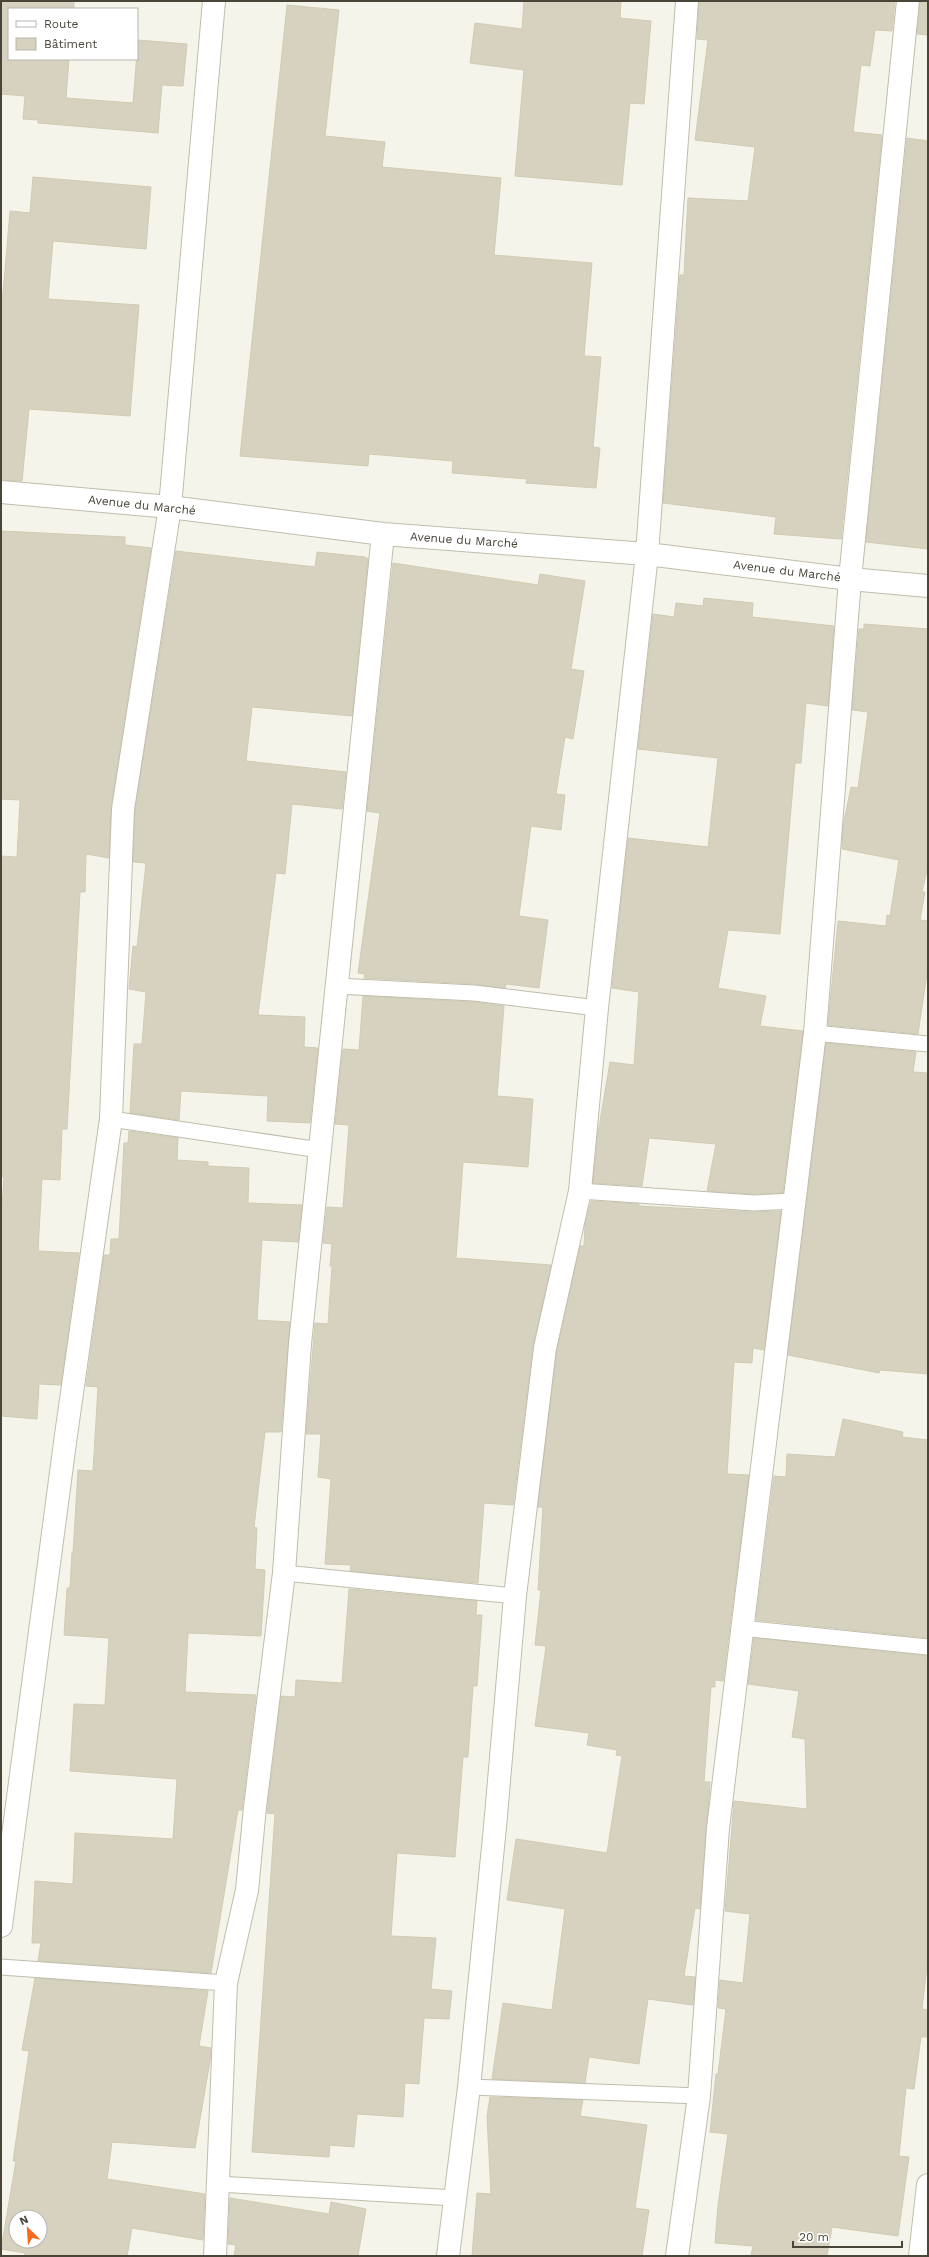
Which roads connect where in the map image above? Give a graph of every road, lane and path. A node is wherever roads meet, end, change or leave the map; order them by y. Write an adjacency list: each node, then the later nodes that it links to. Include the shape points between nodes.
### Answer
1 (214, 1): 5 (street)
2 (687, 1): 7 (street)
3 (908, 1): 8 (street)
4 (1, 492): 5 (street, Avenue du Marché)
5 (170, 507): 6 (street, Avenue du Marché); 14 (street, via 123,809)
6 (383, 534): 7 (street, Avenue du Marché); 10 (street)
7 (647, 554): 8 (street, Avenue du Marché); 11 (street)
8 (850, 579): 9 (street, Avenue du Marché); 12 (street)
9 (928, 586)
10 (336, 986): 11 (lane, via 474,993); 15 (street)
11 (597, 1008): 16 (street)
12 (815, 1033): 13 (lane); 17 (street)
13 (928, 1044)
14 (111, 1119): 15 (lane); 22 (street)
15 (320, 1150): 18 (street, via 300,1344)
16 (580, 1191): 17 (lane, via 754,1203); 19 (street, via 545,1348)
17 (795, 1201): 20 (street)
18 (284, 1573): 19 (lane); 24 (street, via 247,1890)
19 (515, 1596): 25 (street, via 495,1828)
20 (741, 1628): 21 (lane); 26 (street, via 718,1828)
21 (928, 1646)
22 (1, 1926)
23 (1, 1967): 24 (lane)
24 (226, 1983): 27 (street)
25 (468, 2087): 26 (lane); 29 (street)
26 (699, 2096): 32 (street)
27 (218, 2184): 29 (lane); 30 (street)
28 (928, 2185): 33 (street)
29 (455, 2198): 31 (street)
30 (215, 2256)
31 (448, 2256)
32 (677, 2256)
33 (920, 2256)

